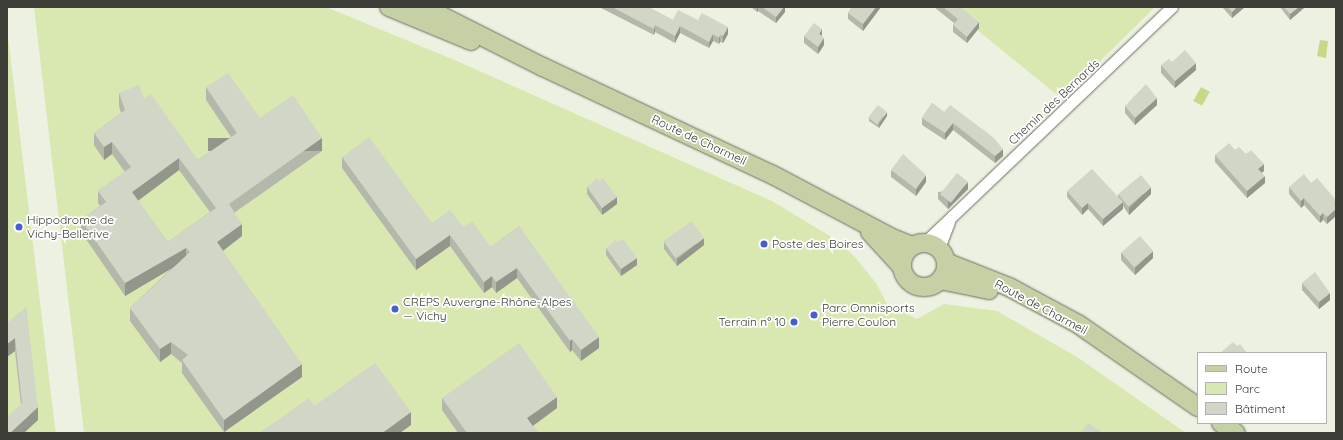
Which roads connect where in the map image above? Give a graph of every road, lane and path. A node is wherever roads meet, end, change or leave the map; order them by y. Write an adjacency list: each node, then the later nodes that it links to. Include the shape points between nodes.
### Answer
1 (389, 7): 4 (main road, Route de Charmeil)
2 (424, 7): 4 (main road, Route de Charmeil)
3 (1172, 7): 6 (street, Chemin des Bernards, via 953,215)
4 (543, 67): 5 (main road, Route de Charmeil, via 773,175)
5 (854, 217): 6 (main road, Route de Charmeil); 7 (main road, Route de Charmeil)
6 (930, 250): 7 (main road, via 904,254); 8 (main road); 9 (main road, Route de Charmeil, via 1009,287 1078,324)
7 (901, 266): 8 (main road, via 907,280 915,286 933,286)
8 (940, 280): 9 (main road, Route de Charmeil, via 983,288 1006,296)
9 (1132, 360): 10 (main road, Route de Charmeil)
10 (1197, 406)
11 (1222, 424): 12 (main road)
12 (1236, 433)

